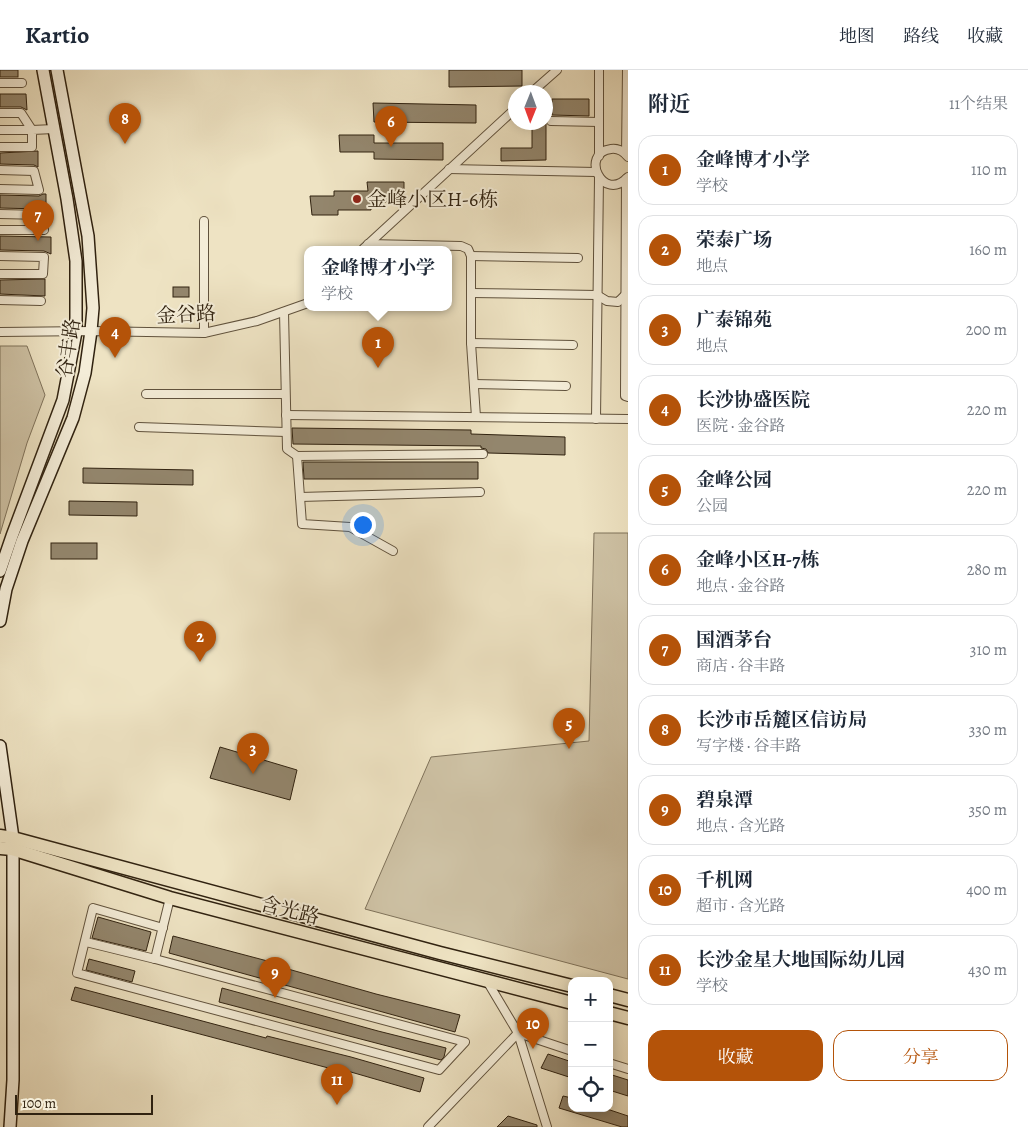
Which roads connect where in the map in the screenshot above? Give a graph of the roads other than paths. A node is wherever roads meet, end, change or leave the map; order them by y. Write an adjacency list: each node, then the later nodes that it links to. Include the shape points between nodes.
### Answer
1 (43, 70): 15 (street, 谷丰路)
2 (57, 70): 39 (street, 谷丰路, via 88,236)
3 (556, 70): 8 (street)
4 (600, 70): 12 (street)
5 (627, 70): 18 (street)
6 (0, 83): 7 (street)
7 (22, 83)
8 (540, 85)
9 (0, 113): 14 (street, via 21,113)
10 (508, 115): 19 (street)
11 (553, 122): 12 (street)
12 (599, 122): 17 (street)
13 (0, 130): 14 (street)
14 (32, 130): 15 (street); 16 (street, via 32,147)
15 (54, 130): 41 (street, 谷丰路, via 76,261)
16 (0, 147)
17 (599, 156): 18 (street, via 612,149); 21 (street, via 596,164)
18 (627, 156)
19 (449, 168): 21 (street); 27 (street)
20 (0, 170): 23 (street, via 34,171 39,190)
21 (598, 175): 22 (street, via 612,185); 33 (street)
22 (627, 178): 34 (street)
23 (0, 189)
24 (0, 214): 26 (street, via 42,214 44,230)
25 (204, 221): 42 (street)
26 (0, 230)
27 (365, 246): 29 (street, via 462,246)
28 (0, 256): 31 (street, via 44,257 43,274)
29 (471, 256): 30 (street); 32 (street)
30 (578, 258)
31 (0, 274)
32 (472, 293): 33 (street); 43 (street)
33 (597, 295): 34 (street, via 607,302 618,302); 52 (street)
34 (627, 295): 49 (street, via 625,396)
35 (0, 300): 36 (street)
36 (41, 300)
37 (304, 304): 38 (street, 金谷路)
38 (284, 312): 42 (street, 金谷路); 48 (street)
39 (92, 331): 41 (street, 金谷路); 42 (street, 金谷路); 62 (street, 谷丰路, via 74,418 22,541 6,589)
40 (0, 332): 41 (street, 金谷路)
41 (76, 332): 61 (street, 谷丰路, via 63,400)
42 (204, 333)
43 (471, 343): 44 (street); 45 (street)
44 (573, 345)
45 (474, 384): 46 (street); 51 (street)
46 (566, 386)
47 (146, 394): 48 (street)
48 (285, 394): 50 (street)
49 (628, 397)
50 (286, 415): 51 (street); 55 (street)
51 (476, 417): 52 (street)
52 (596, 419): 53 (street)
53 (628, 419)
54 (139, 426): 55 (street)
55 (286, 432): 57 (street, via 287,448)
56 (483, 454): 57 (street)
57 (297, 456): 59 (street)
58 (480, 492): 59 (street)
59 (300, 496): 60 (street, via 302,524 350,526)
60 (393, 551)
61 (0, 571)
62 (0, 621)
63 (0, 746): 65 (street)
64 (0, 836): 65 (main road, 含光路)
65 (8, 845): 66 (main road, 含光路); 71 (main road, 含光路); 81 (street, via 13,1080)
66 (170, 898): 67 (street); 70 (main road, 含光路)
67 (163, 928): 68 (street, via 93,908); 69 (street)
68 (86, 942): 69 (street); 69 (street, via 77,973 439,1070 465,1042)
69 (155, 959)
70 (487, 981): 74 (main road, 含光路); 77 (street)
71 (568, 985)
72 (613, 996): 73 (main road)
73 (628, 1000)
74 (568, 1003)
75 (613, 1014): 76 (main road)
76 (628, 1018)
77 (518, 1033): 78 (street); 82 (street); 83 (street)
78 (568, 1050)
79 (613, 1064): 80 (street)
80 (628, 1070)
81 (10, 1127)
82 (428, 1127)
83 (548, 1127)

